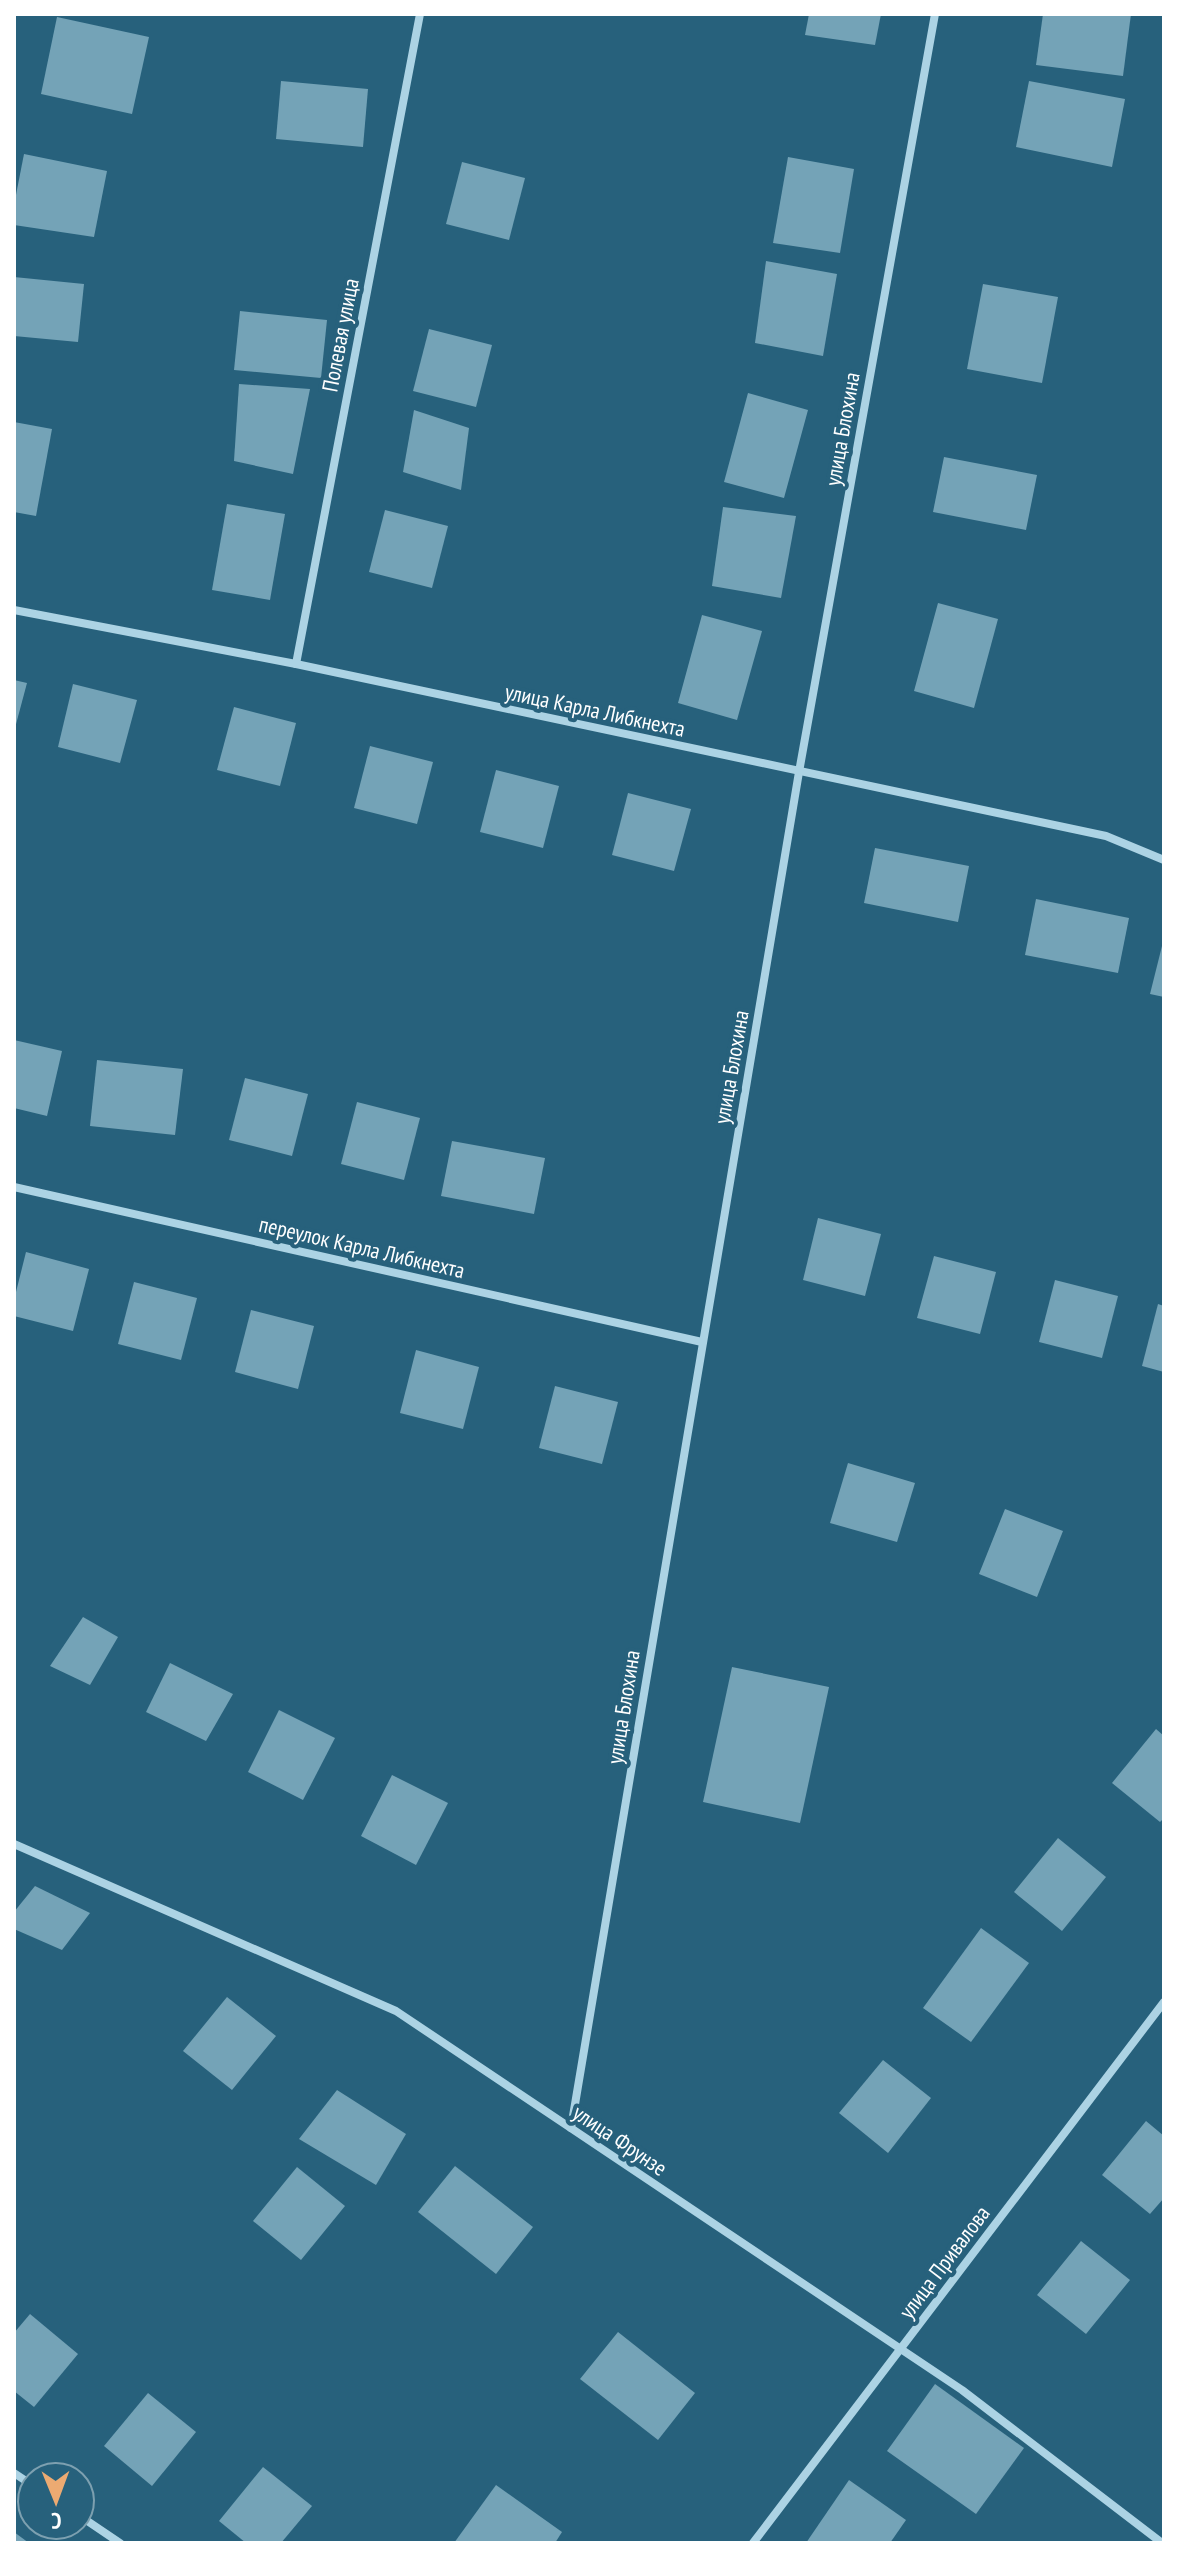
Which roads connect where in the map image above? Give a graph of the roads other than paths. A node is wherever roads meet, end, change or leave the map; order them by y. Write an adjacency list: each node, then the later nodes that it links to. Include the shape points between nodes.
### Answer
1 (420, 14): 4 (street, Полевая улица)
2 (935, 14): 5 (street, улица Блохина)
3 (14, 610): 4 (street, улица Карла Либкнехта)
4 (296, 664): 5 (street, улица Карла Либкнехта)
5 (799, 772): 6 (street, улица Карла Либкнехта, via 1106,836); 8 (street, улица Блохина)
6 (1164, 860)
7 (14, 1187): 8 (street, переулок Карла Либкнехта)
8 (702, 1342): 11 (street, улица Блохина)
9 (14, 1844): 11 (street, улица Фрунзе, via 396,2011)
10 (1164, 2002): 12 (street, улица Привалова)
11 (571, 2128): 12 (street, улица Фрунзе)
12 (901, 2349): 15 (street, улица Привалова); 16 (street, улица Фрунзе)
13 (96, 2527): 14 (street)
14 (120, 2543)
15 (753, 2543)
16 (1162, 2543)

